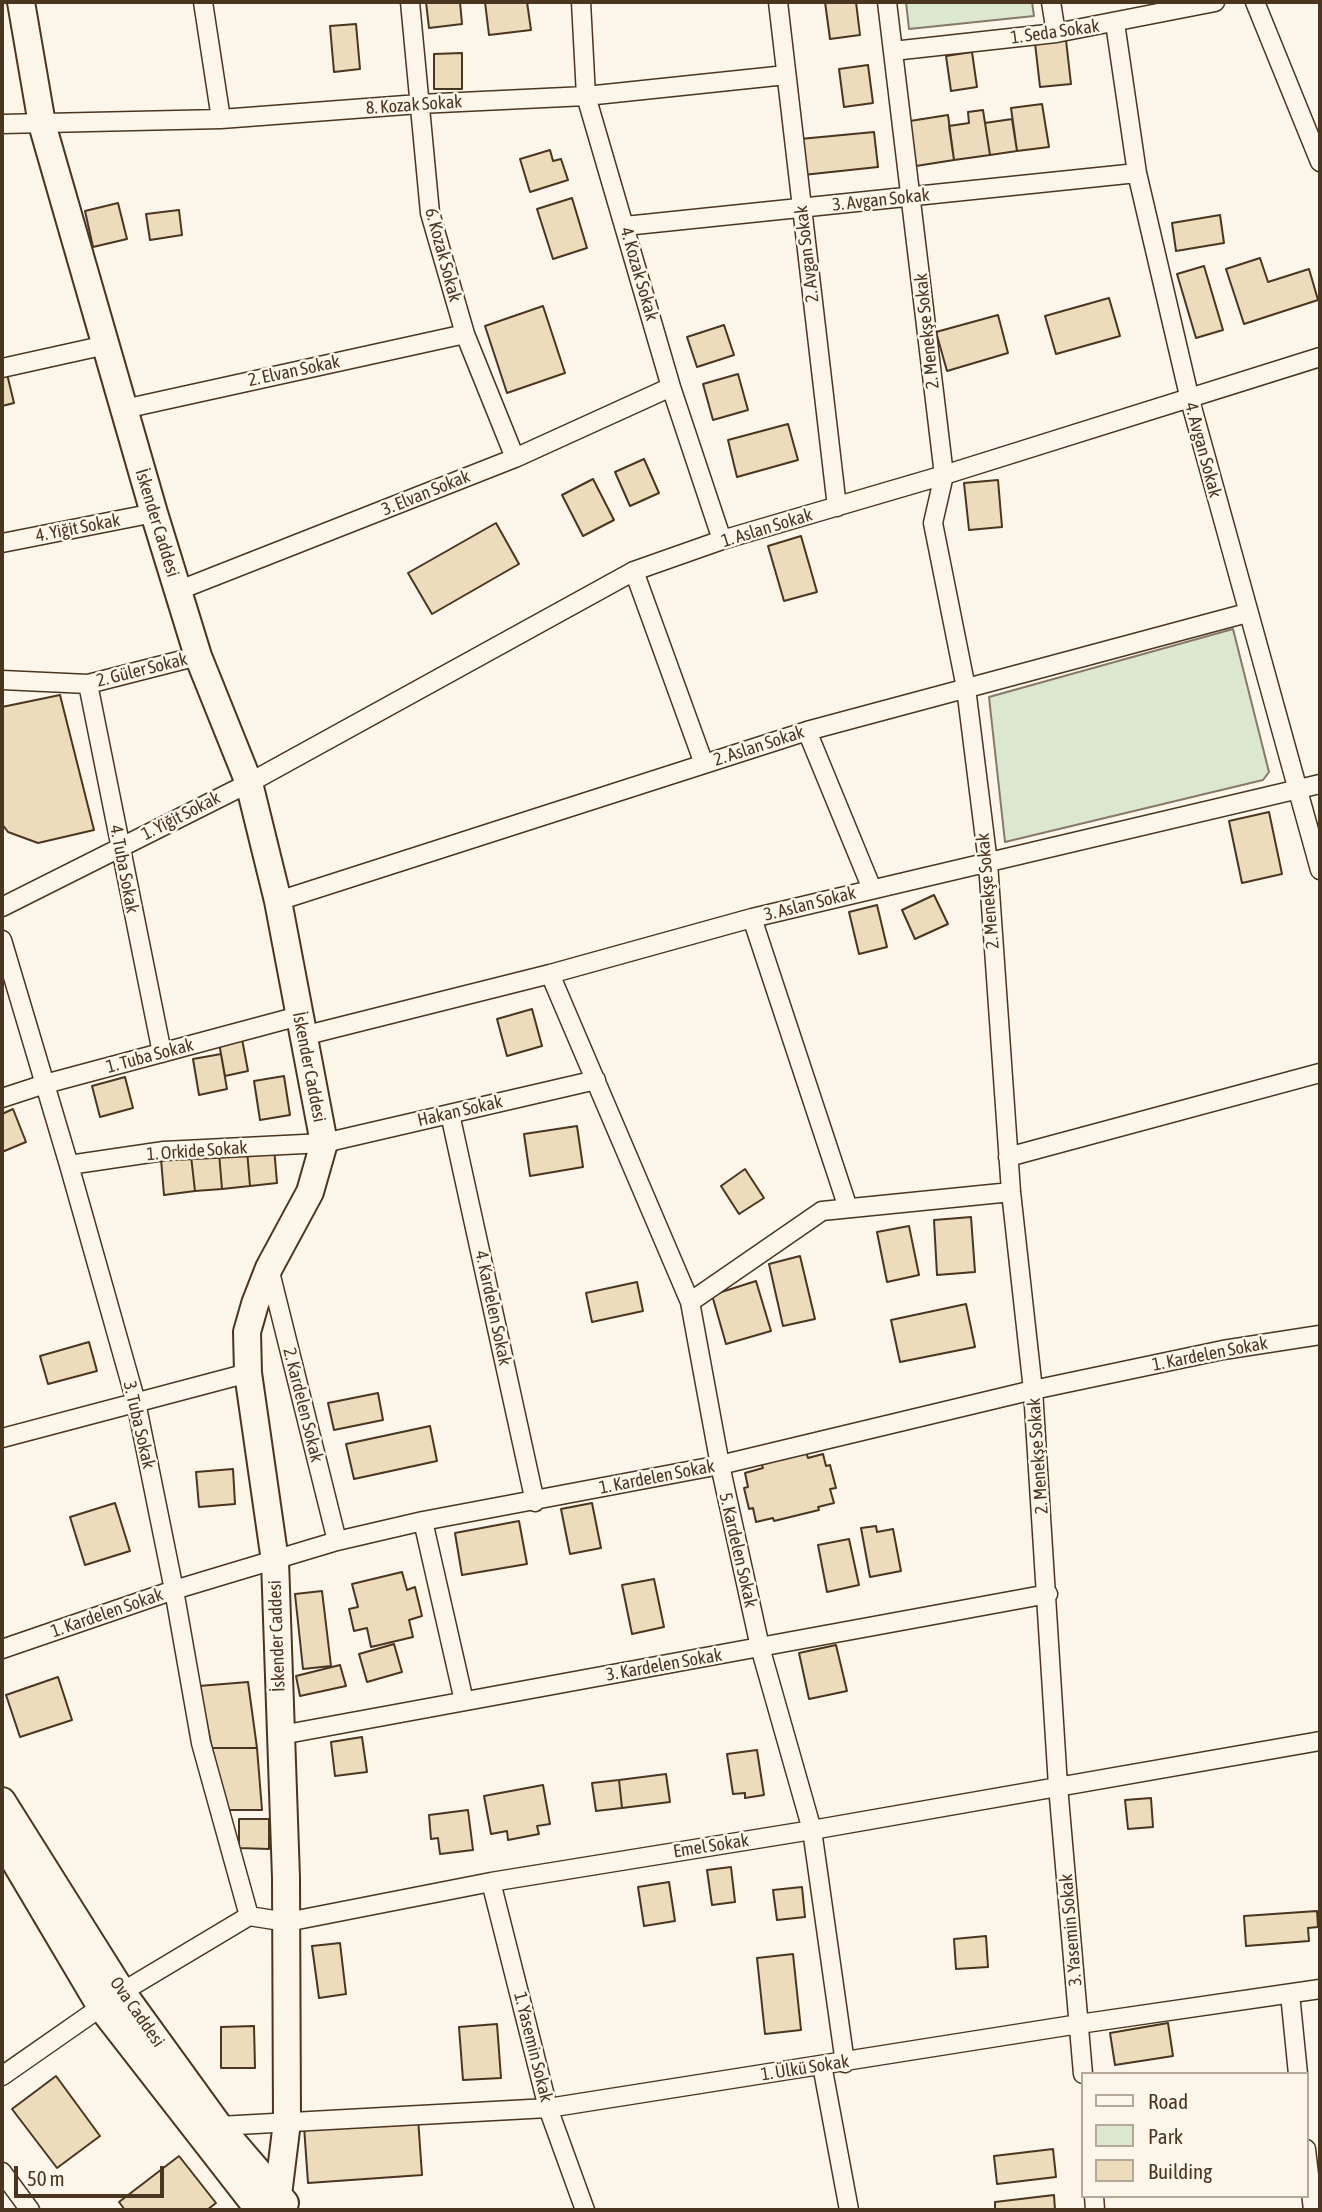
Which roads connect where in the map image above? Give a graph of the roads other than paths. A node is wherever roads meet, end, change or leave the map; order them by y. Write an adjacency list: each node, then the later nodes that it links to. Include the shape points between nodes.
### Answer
1 (22, 2): 18 (street, İskender Caddesi)
2 (203, 2): 16 (street)
3 (410, 2): 15 (street, 6. Kozak Sokak)
4 (581, 2): 14 (street, 4. Kozak Sokak)
5 (778, 2): 13 (street, 2. Avgan Sokak)
6 (887, 2): 12 (street, 2. Menekşe Sokak)
7 (1051, 2): 11 (street)
8 (1215, 2): 10 (street, 1. Seda Sokak)
9 (1255, 2): 19 (street)
10 (1115, 23): 11 (street, 1. Seda Sokak); 20 (street, 4. Avgan Sokak)
11 (1056, 33): 12 (street, 1. Seda Sokak)
12 (893, 51): 21 (street, 2. Menekşe Sokak)
13 (786, 75): 14 (street, 8. Kozak Sokak); 22 (street, 2. Avgan Sokak)
14 (586, 96): 15 (street, 8. Kozak Sokak); 23 (street, 4. Kozak Sokak)
15 (419, 104): 16 (street, 8. Kozak Sokak); 24 (street, 6. Kozak Sokak, via 430,213)
16 (222, 119): 18 (street, 8. Kozak Sokak)
17 (2, 124): 18 (street, 8. Kozak Sokak)
18 (42, 124): 25 (street, İskender Caddesi)
19 (1320, 162)
20 (1137, 173): 21 (street, 3. Avgan Sokak); 29 (street, 4. Avgan Sokak)
21 (912, 197): 22 (street, 3. Avgan Sokak); 32 (street, 2. Menekşe Sokak)
22 (802, 208): 23 (street, 3. Avgan Sokak); 33 (street, 2. Avgan Sokak)
23 (625, 226): 28 (street, 4. Kozak Sokak)
24 (465, 334): 30 (street, 2. Elvan Sokak); 31 (street, 6. Kozak Sokak)
25 (106, 345): 27 (street); 30 (street, İskender Caddesi)
26 (1320, 357): 29 (street, 1. Aslan Sokak)
27 (2, 368)
28 (671, 387): 31 (street, 3. Elvan Sokak); 35 (street, 4. Kozak Sokak)
29 (1190, 400): 32 (street, 1. Aslan Sokak); 39 (street, 4. Avgan Sokak)
30 (124, 408): 34 (street, İskender Caddesi)
31 (515, 457): 38 (street, 3. Elvan Sokak)
32 (944, 475): 33 (street, 1. Aslan Sokak); 43 (street, 2. Menekşe Sokak, via 933,523)
33 (837, 507): 35 (street, 1. Aslan Sokak)
34 (154, 513): 36 (street, 4. Yiğit Sokak); 38 (street, İskender Caddesi)
35 (722, 540): 37 (street, 1. Aslan Sokak)
36 (2, 543)
37 (634, 571): 45 (street); 46 (street, 1. Aslan Sokak)
38 (177, 591): 40 (street, İskender Caddesi)
39 (1248, 613): 43 (street, 2. Aslan Sokak); 48 (street, 4. Avgan Sokak)
40 (198, 656): 42 (street, 2. Güler Sokak); 46 (street, İskender Caddesi)
41 (2, 680): 42 (street, 2. Güler Sokak)
42 (88, 684): 49 (street, 4. Tuba Sokak)
43 (966, 688): 44 (street, 2. Aslan Sokak); 50 (street, 2. Menekşe Sokak)
44 (807, 731): 45 (street, 2. Aslan Sokak); 52 (street)
45 (704, 764): 53 (street, 2. Aslan Sokak)
46 (249, 782): 49 (street, 1. Yiğit Sokak); 53 (street, İskender Caddesi)
47 (1320, 784): 48 (street, 3. Aslan Sokak)
48 (1298, 789): 50 (street, 3. Aslan Sokak); 51 (street, 4. Avgan Sokak)
49 (120, 847): 54 (street, 1. Yiğit Sokak); 59 (street, 4. Tuba Sokak)
50 (988, 863): 52 (street, 3. Aslan Sokak); 66 (street, 2. Menekşe Sokak)
51 (1320, 870)
52 (872, 888): 55 (street, 3. Aslan Sokak)
53 (278, 901): 58 (street, İskender Caddesi)
54 (2, 907)
55 (752, 918): 57 (street, 3. Aslan Sokak); 69 (street)
56 (2, 940): 62 (street, 3. Tuba Sokak)
57 (550, 974): 58 (street, 3. Aslan Sokak); 61 (street, 5. Kardelen Sokak)
58 (301, 1026): 59 (street, 1. Tuba Sokak); 65 (street, İskender Caddesi)
59 (162, 1054): 62 (street, 1. Tuba Sokak)
60 (1320, 1073): 66 (street)
61 (596, 1080): 64 (street, Hakan Sokak); 71 (street, 5. Kardelen Sokak)
62 (45, 1084): 63 (street, 1. Tuba Sokak); 67 (street, 3. Tuba Sokak)
63 (2, 1098)
64 (450, 1114): 65 (street, Hakan Sokak); 78 (street, 4. Kardelen Sokak)
65 (324, 1143): 67 (street, 1. Orkide Sokak, via 164,1151); 70 (street, İskender Caddesi, via 310,1192)
66 (1008, 1157): 68 (street, 2. Menekşe Sokak)
67 (69, 1165): 75 (street, 3. Tuba Sokak)
68 (1011, 1192): 69 (street); 74 (street, 2. Menekşe Sokak)
69 (848, 1208): 71 (street, via 822,1211)
70 (269, 1268): 73 (street, İskender Caddesi, via 247,1332); 80 (street, 2. Kardelen Sokak)
71 (690, 1302): 77 (street, 5. Kardelen Sokak)
72 (1320, 1335): 74 (street, 1. Kardelen Sokak, via 1223,1350)
73 (248, 1373): 75 (street); 81 (street, İskender Caddesi)
74 (1033, 1390): 77 (street, 1. Kardelen Sokak); 83 (street, 2. Menekşe Sokak)
75 (136, 1402): 76 (street); 82 (street, 3. Tuba Sokak)
76 (2, 1438)
77 (720, 1465): 78 (street, 1. Kardelen Sokak); 84 (street, 5. Kardelen Sokak)
78 (535, 1502): 79 (street, 1. Kardelen Sokak)
79 (423, 1521): 80 (street, 1. Kardelen Sokak); 86 (street)
80 (337, 1541): 81 (street, 1. Kardelen Sokak)
81 (275, 1561): 82 (street, 1. Kardelen Sokak); 87 (street, İskender Caddesi)
82 (174, 1590): 85 (street, 1. Kardelen Sokak); 94 (street, 3. Tuba Sokak, via 201,1743)
83 (1048, 1594): 84 (street, 3. Kardelen Sokak); 89 (street, 2. Menekşe Sokak)
84 (760, 1647): 86 (street, 3. Kardelen Sokak); 91 (street, 5. Kardelen Sokak)
85 (2, 1648)
86 (464, 1701): 87 (street, 3. Kardelen Sokak)
87 (281, 1735): 95 (street, İskender Caddesi)
88 (1320, 1741): 89 (street, Emel Sokak)
89 (1058, 1786): 91 (street, Emel Sokak); 99 (street, 3. Yasemin Sokak)
90 (2, 1801): 98 (street, Ova Caddesi)
91 (812, 1830): 93 (street, Emel Sokak); 100 (street, 5. Kardelen Sokak)
92 (2, 1840): 98 (street, Ova Caddesi)
93 (491, 1882): 95 (street, Emel Sokak); 105 (street, 1. Yasemin Sokak)
94 (249, 1916): 95 (street, Emel Sokak); 98 (street)
95 (287, 1922): 106 (street, İskender Caddesi)
96 (1320, 1989): 97 (street, 1. Ülkü Sokak)
97 (1290, 1994): 99 (street, 1. Ülkü Sokak); 103 (street)
98 (111, 1999): 104 (street); 107 (street, Ova Caddesi); 110 (street, Ova Caddesi)
99 (1079, 2024): 100 (street, 1. Ülkü Sokak); 102 (street, 3. Yasemin Sokak)
100 (845, 2063): 101 (street, 1. Ülkü Sokak)
101 (822, 2065): 105 (street, 1. Ülkü Sokak); 113 (street)
102 (1083, 2072)
103 (1298, 2072)
104 (2, 2076)
105 (548, 2108): 106 (street, 1. Ülkü Sokak); 112 (street, 1. Yasemin Sokak)
106 (287, 2122): 107 (street, 1. Ülkü Sokak); 110 (street, İskender Caddesi)
107 (219, 2126): 110 (street, Ova Caddesi)
108 (1308, 2166): 114 (street)
109 (2, 2172): 111 (street)
110 (274, 2206)
111 (30, 2210)
112 (585, 2210)
113 (849, 2210)
114 (1313, 2210)

